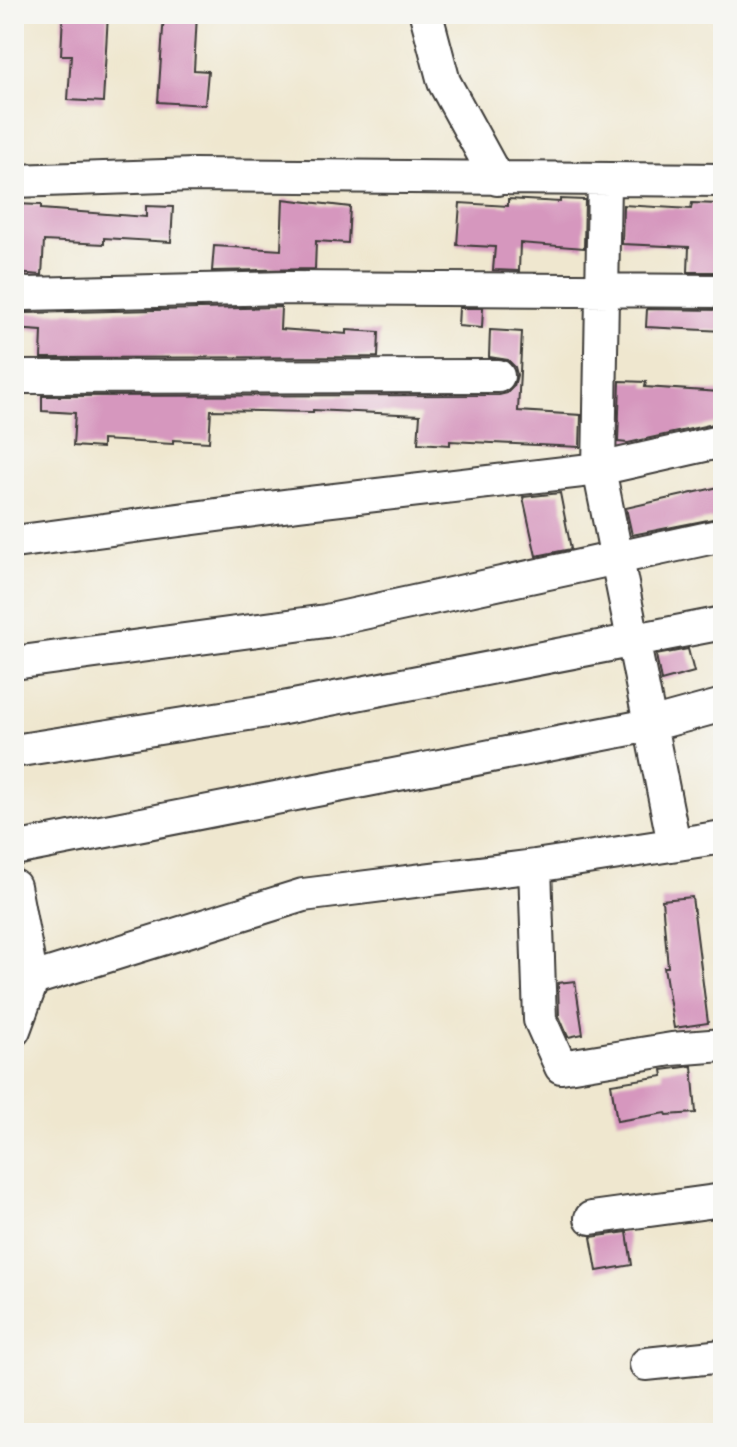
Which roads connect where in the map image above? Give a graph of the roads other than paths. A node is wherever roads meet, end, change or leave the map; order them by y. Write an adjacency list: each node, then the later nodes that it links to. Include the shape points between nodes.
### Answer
1 (426, 14): 2 (street, via 444,82)
2 (497, 179): 4 (street, via 194,175); 5 (street)
3 (723, 180): 5 (street)
4 (14, 181)
5 (604, 181): 8 (street)
6 (14, 291): 8 (street)
7 (723, 291): 8 (street)
8 (604, 292): 12 (street)
9 (498, 376): 10 (street)
10 (14, 377)
11 (723, 441): 12 (street)
12 (599, 469): 14 (street); 15 (street)
13 (723, 535): 15 (street)
14 (14, 542)
15 (617, 559): 17 (street); 18 (street, via 326,621)
16 (723, 623): 17 (street)
17 (634, 641): 20 (street); 21 (street, via 273,710)
18 (14, 663)
19 (723, 705): 20 (street)
20 (650, 725): 23 (street); 24 (street)
21 (14, 751)
22 (723, 837): 23 (street)
23 (674, 844): 25 (street)
24 (14, 849)
25 (535, 866): 27 (street, via 303,895); 29 (street, via 540,1020 561,1067)
26 (14, 886): 27 (street)
27 (23, 983): 28 (street)
28 (14, 1030)
29 (723, 1045)
30 (723, 1200): 31 (street)
31 (591, 1218)
32 (723, 1356): 33 (street)
33 (646, 1364)

